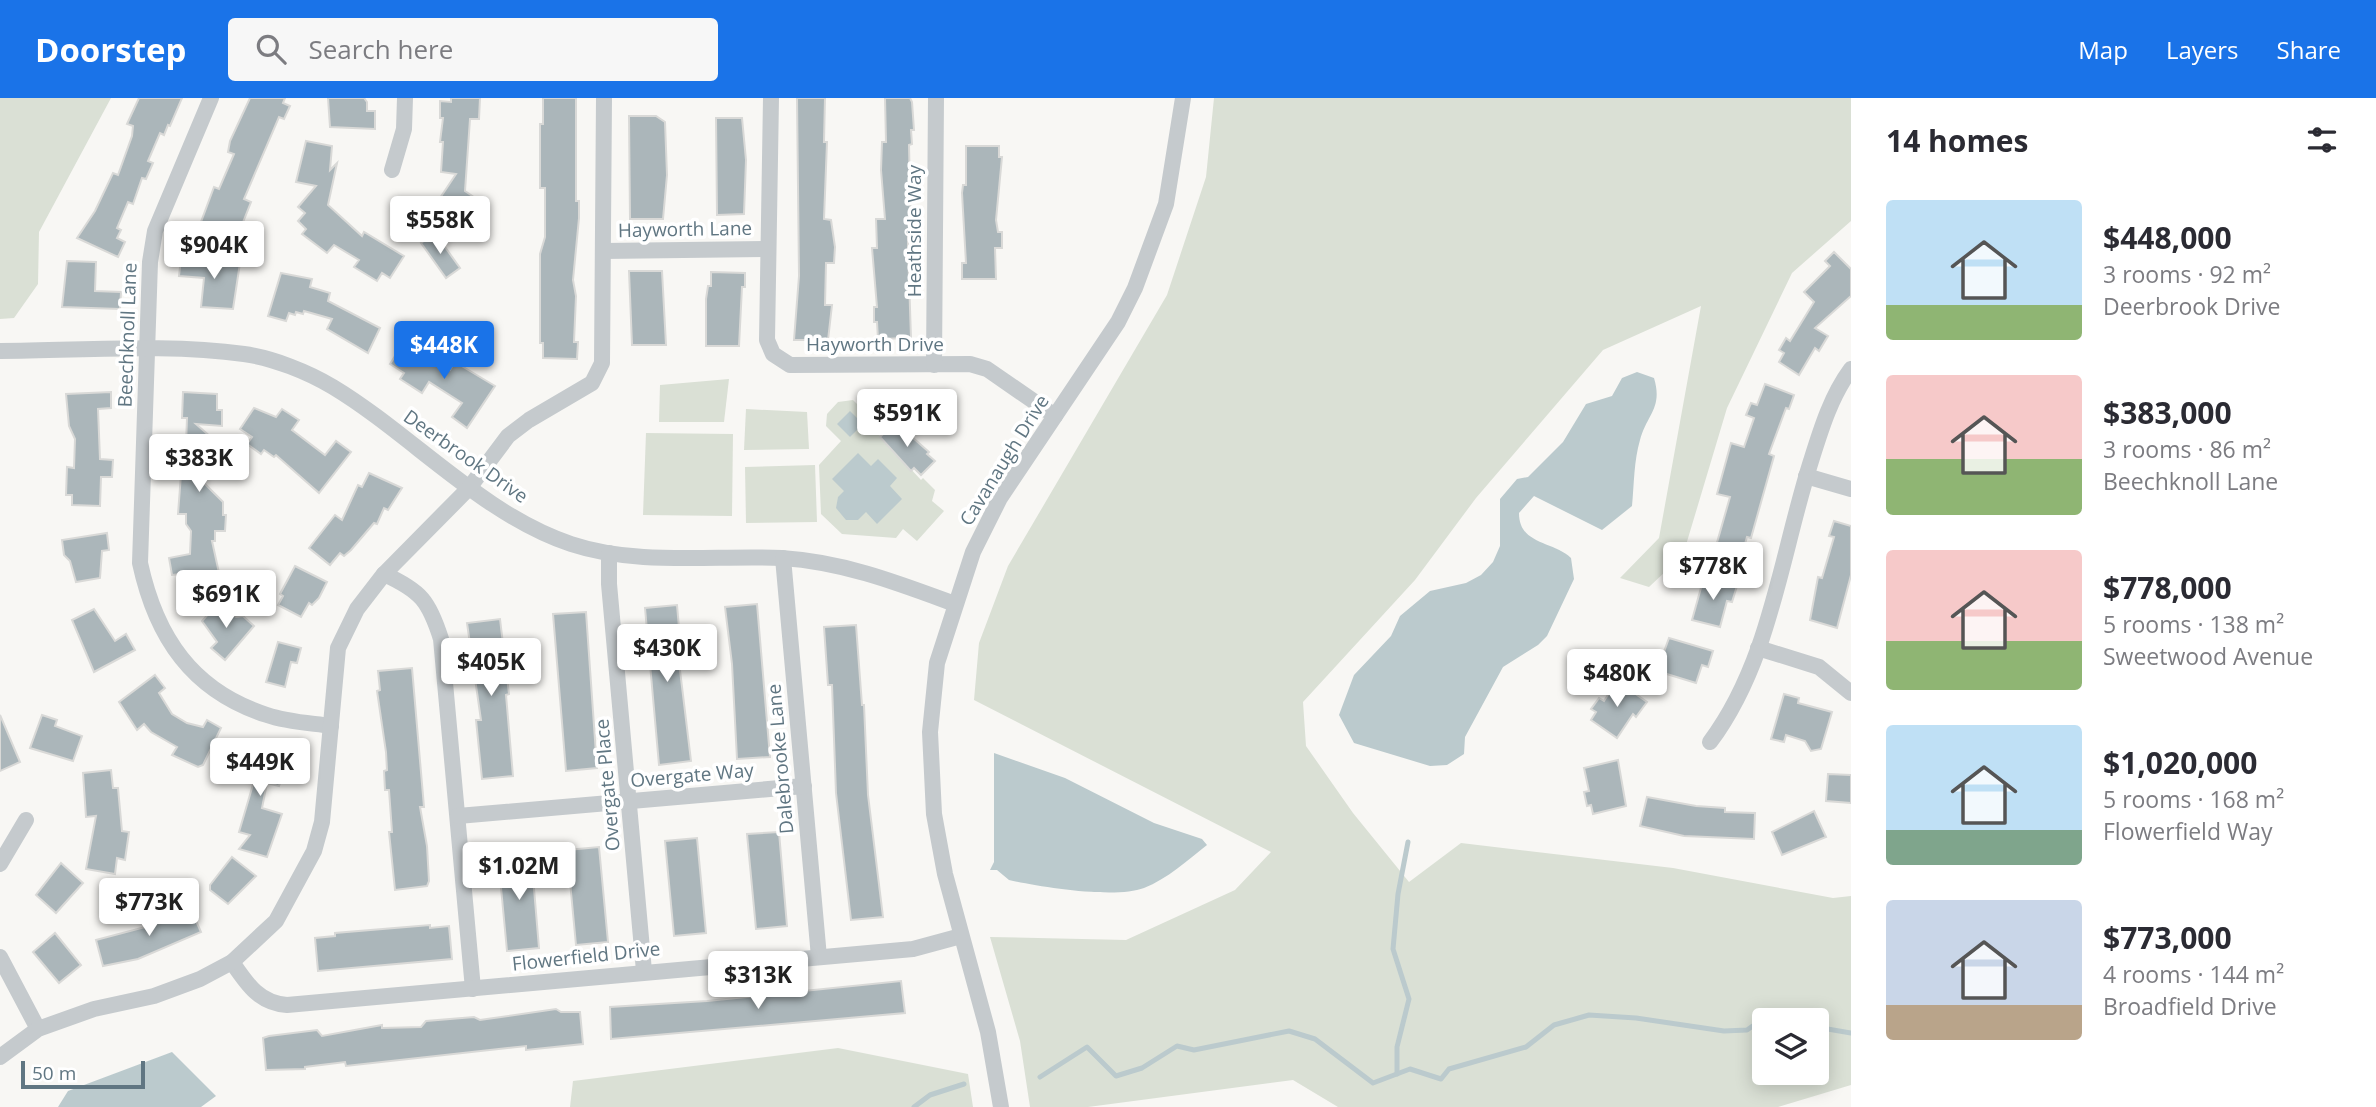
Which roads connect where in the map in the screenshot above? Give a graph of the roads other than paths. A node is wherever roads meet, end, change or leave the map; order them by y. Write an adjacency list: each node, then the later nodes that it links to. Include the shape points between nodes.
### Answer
1 (211, 98): 11 (street, Beechknoll Lane, via 155,231)
2 (405, 98): 7 (street, via 404,129)
3 (604, 98): 9 (street)
4 (771, 98): 8 (street, Hayworth Drive)
5 (936, 98): 12 (street, Heathside Way)
6 (1183, 98): 14 (street, Cavanaugh Drive, via 1166,204 1135,288 1118,322)
7 (392, 170)
8 (768, 249): 9 (street, Hayworth Lane); 12 (street, Hayworth Drive, via 767,340 773,355 790,365)
9 (603, 250): 16 (street, via 597,375 583,390 508,436)
10 (0, 351): 11 (street, Deerbrook Drive)
11 (147, 351): 16 (street, Deerbrook Drive, via 246,354 296,370 332,387); 24 (street, Beechknoll Lane, via 140,563 148,600 164,637 185,665 233,702 270,716)
12 (934, 365): 14 (street, Hayworth Drive, via 970,363 987,369)
13 (1851, 369): 15 (street, via 1833,399)
14 (1055, 416): 21 (street, Cavanaugh Drive, via 1000,498 972,552)
15 (1806, 476): 17 (street); 22 (street)
16 (469, 488): 18 (street, Deerbrook Drive, via 570,544); 20 (street)
17 (1851, 489)
18 (609, 553): 19 (street, Deerbrook Drive); 27 (street, Overgate Place)
19 (783, 558): 21 (street, Deerbrook Drive, via 856,569); 26 (street, Dalebrooke Lane)
20 (384, 574): 24 (street, via 357,609 338,648); 28 (street, via 414,587 432,610 441,639)
21 (955, 604): 31 (street, Cavanaugh Drive, via 937,663 930,732 934,814)
22 (1758, 648): 23 (street, via 1813,664); 25 (street, via 1737,700)
23 (1851, 693)
24 (331, 726): 34 (street, via 322,822 314,850 276,921)
25 (1710, 742)
26 (804, 786): 27 (street, Overgate Way); 33 (street, Dalebrooke Lane)
27 (630, 802): 28 (street, Overgate Way); 35 (street, Overgate Place)
28 (458, 816): 36 (street)
29 (26, 820): 30 (street)
30 (0, 864)
31 (961, 936): 33 (street, Flowerfield Drive, via 913,949); 39 (street, Cavanaugh Drive, via 988,1032)
32 (0, 957): 37 (street)
33 (820, 957): 35 (street, Flowerfield Drive)
34 (232, 962): 36 (street, Flowerfield Drive, via 247,984 271,1004); 37 (street, via 155,996 94,1009)
35 (644, 971): 36 (street, Flowerfield Drive)
36 (473, 989)
37 (38, 1029): 38 (street)
38 (0, 1057)
39 (1001, 1107)

